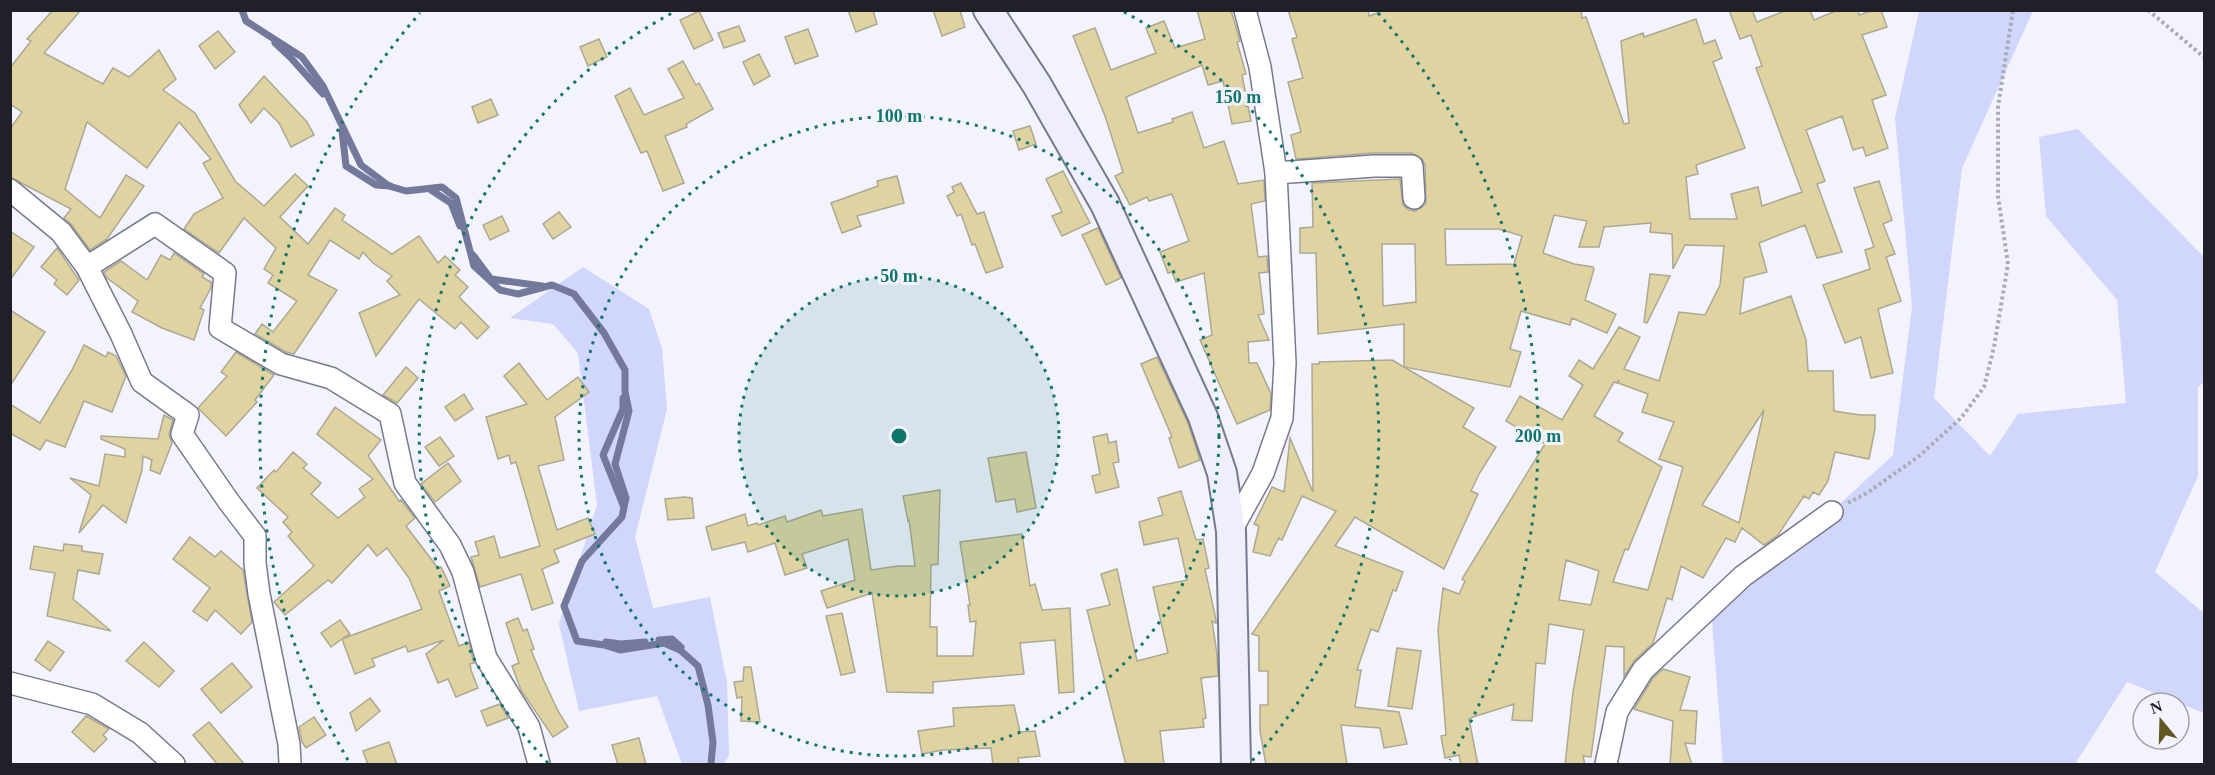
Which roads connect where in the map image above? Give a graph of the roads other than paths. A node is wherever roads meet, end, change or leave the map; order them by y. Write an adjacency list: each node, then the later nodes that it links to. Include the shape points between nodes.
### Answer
1 (988, 10): 8 (street, via 1037,85 1105,204 1154,308 1203,417 1222,473)
2 (1245, 10): 3 (street, via 1260,67)
3 (1276, 173): 5 (street, via 1412,166); 8 (street, via 1286,363 1282,418 1263,473)
4 (10, 190): 6 (street, via 61,232)
5 (1414, 198)
6 (87, 267): 11 (street, via 142,382 188,415 182,434 255,536 259,594); 12 (street, via 155,224 225,273 220,328 281,364 331,378 390,414 405,483 450,545 463,572 486,658 529,728)
7 (1832, 512): 14 (street, via 1743,576 1643,670 1617,712)
8 (1231, 531): 13 (street)
9 (10, 683): 10 (street, via 92,704 140,733)
10 (162, 761)
11 (291, 765)
12 (539, 765)
13 (1236, 765)
14 (1606, 765)

